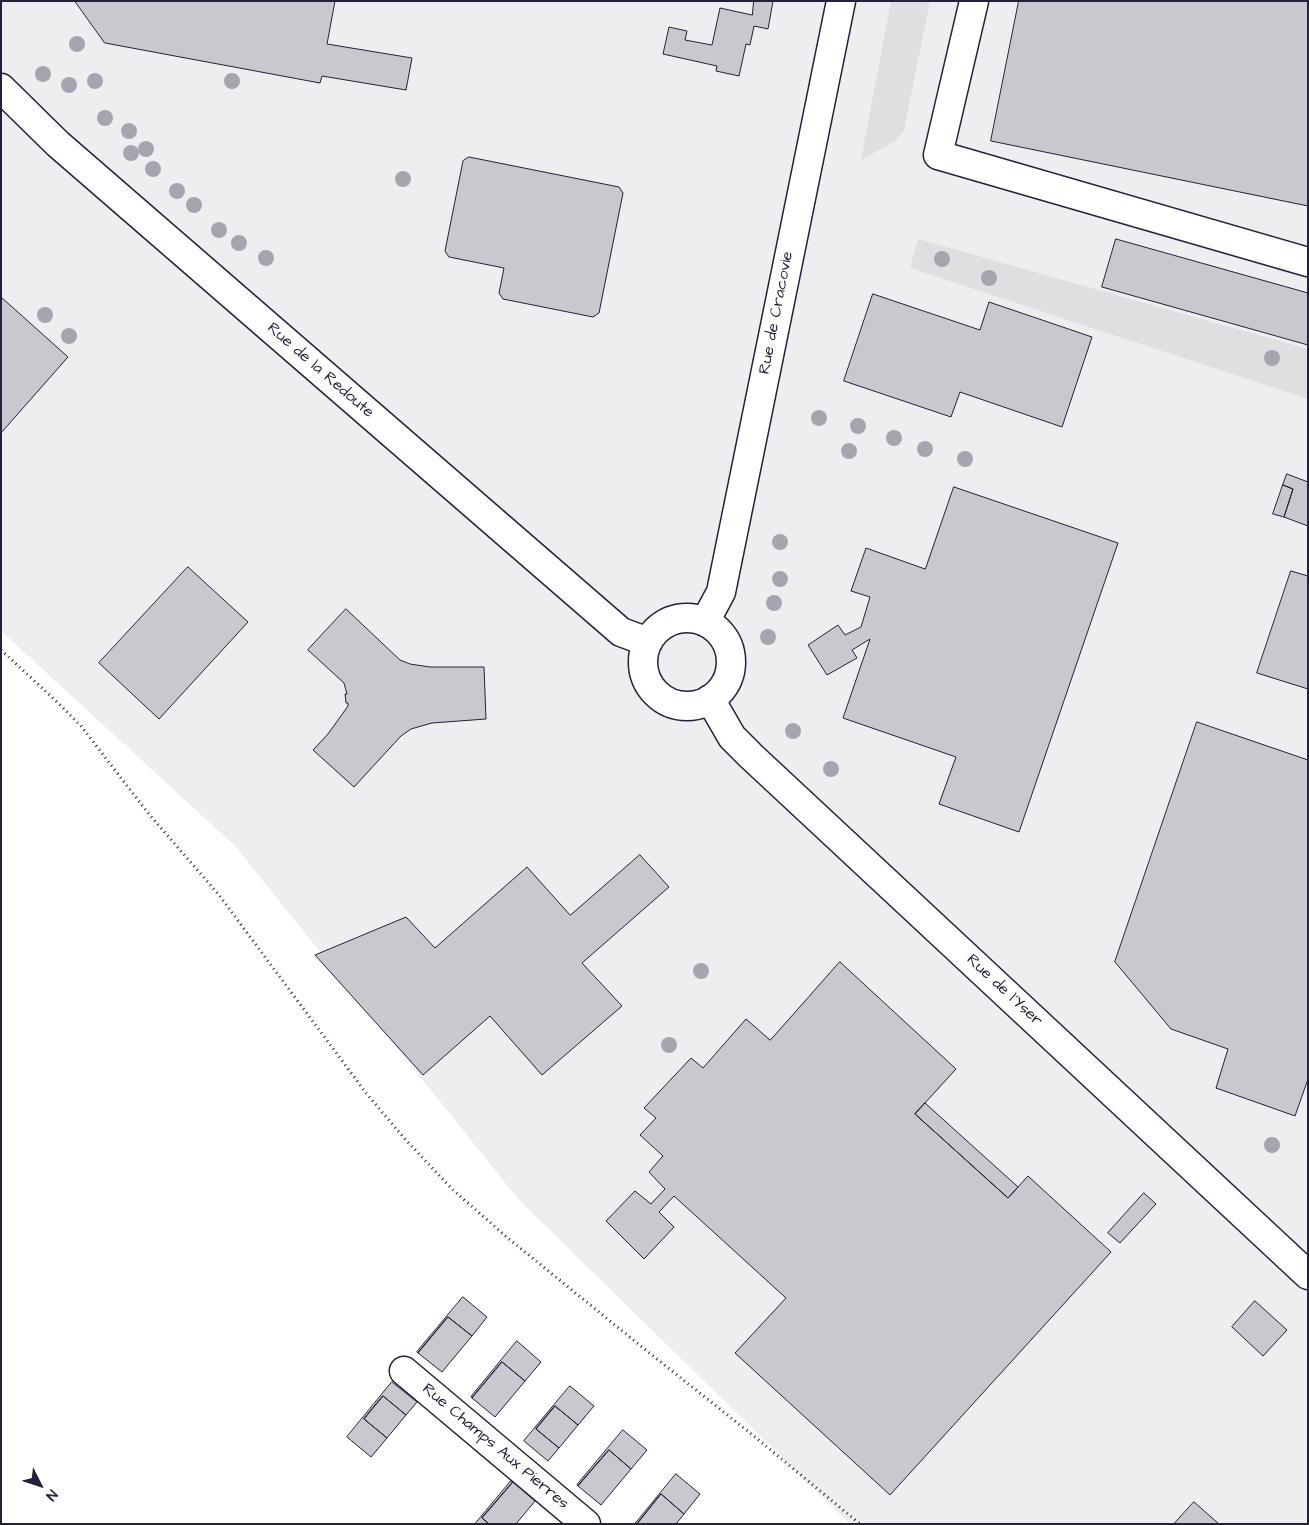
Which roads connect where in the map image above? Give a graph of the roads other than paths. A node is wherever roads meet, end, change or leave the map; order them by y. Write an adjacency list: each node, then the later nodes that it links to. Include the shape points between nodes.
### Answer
1 (841, 1): 5 (street, Rue de Cracovie, via 721,592)
2 (974, 1): 4 (street, via 938,156)
3 (1, 88): 6 (street, Rue de la Redoute, via 58,144 620,632)
4 (1308, 262)
5 (705, 622): 6 (street, via 679,619 666,623); 7 (street, via 724,640 730,666 728,679 721,691)
6 (648, 642): 7 (street, via 643,670 656,695 669,703 683,706)
7 (710, 700): 8 (street, Rue de l'Yser, via 732,737 745,750)
8 (1308, 1275)
9 (404, 1371): 10 (street, Rue Champs Aux Pierres)
10 (586, 1524)

